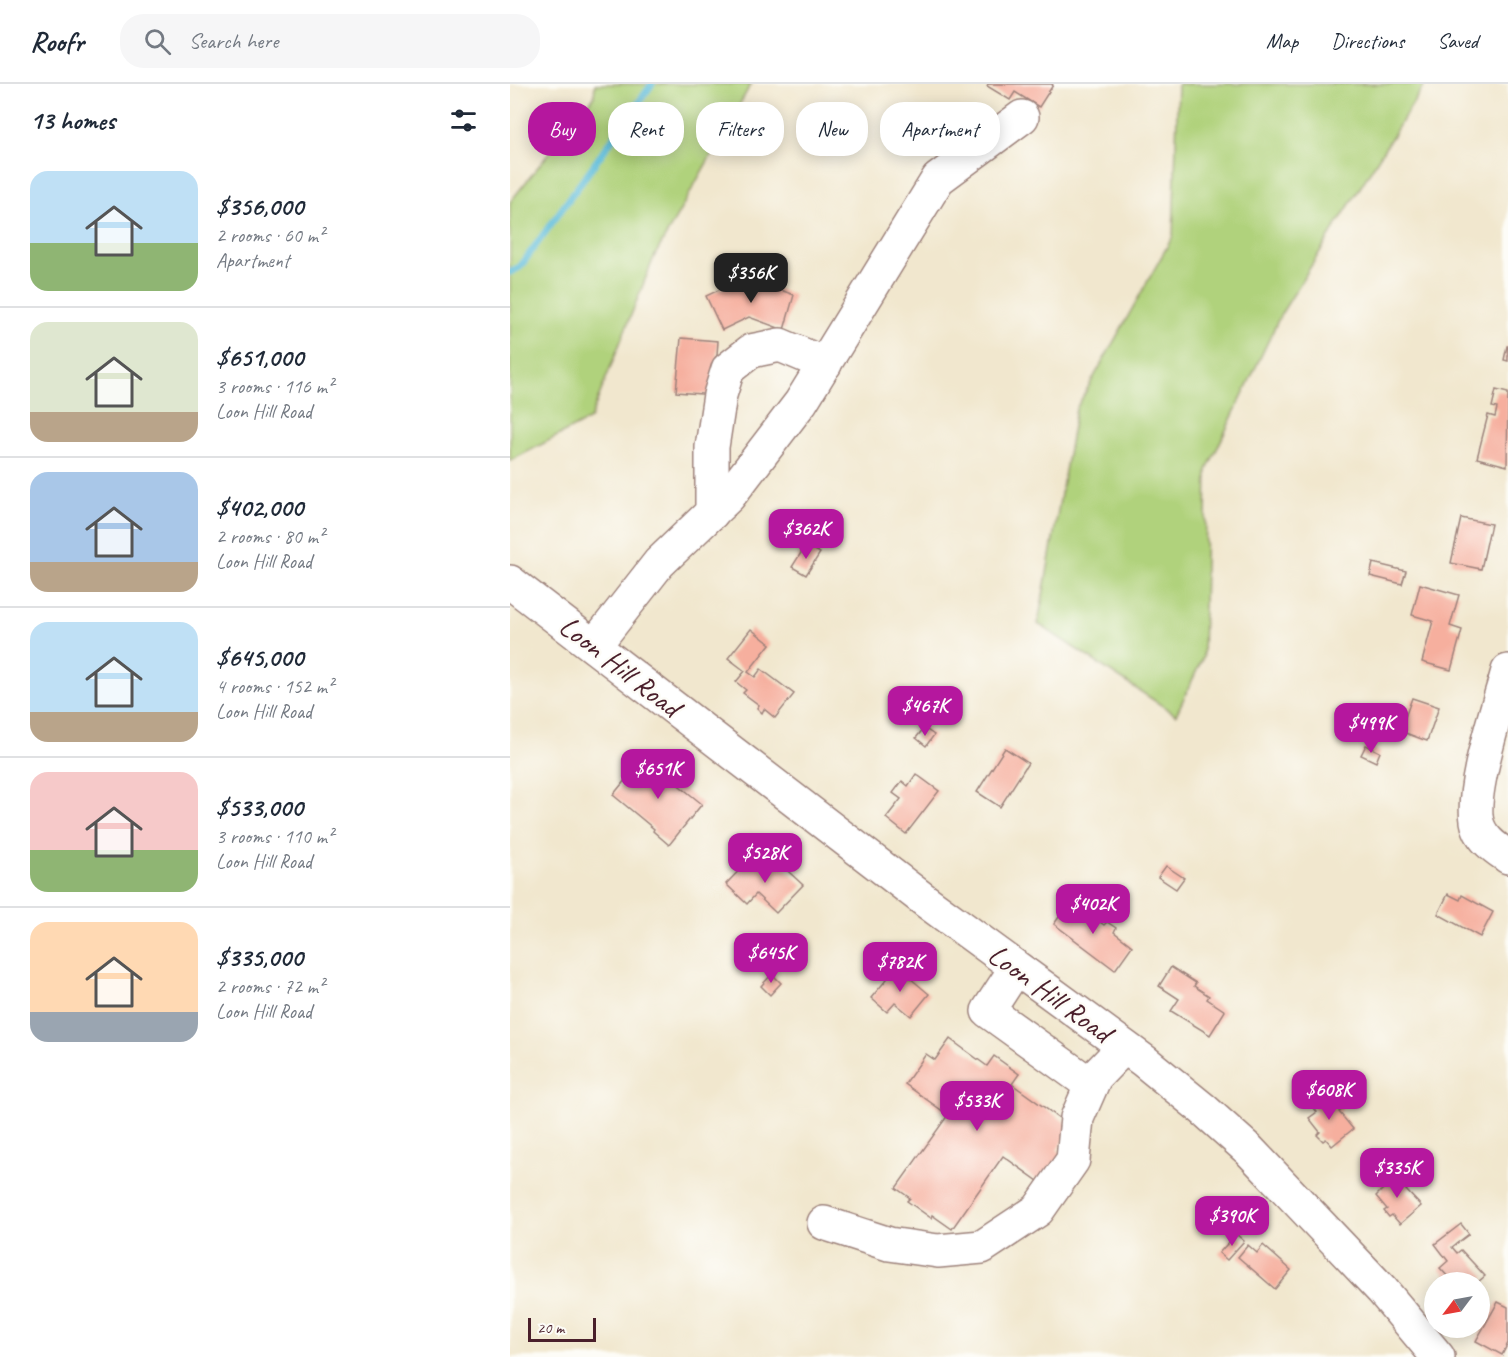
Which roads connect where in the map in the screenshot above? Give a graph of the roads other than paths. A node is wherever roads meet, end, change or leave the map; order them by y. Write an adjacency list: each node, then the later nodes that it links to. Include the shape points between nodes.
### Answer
1 (1022, 117): 2 (street, via 938,178)
2 (825, 363): 3 (street, via 787,421); 3 (street, via 780,345 751,351 728,369 712,447)
3 (712, 513): 5 (street, via 659,563)
4 (510, 582): 5 (street, Loon Hill Road)
5 (594, 646): 8 (street, Loon Hill Road)
6 (1508, 670): 7 (street, via 1474,811 1479,829 1492,846)
7 (1508, 857)
8 (1016, 968): 9 (street, Loon Hill Road); 10 (street, via 988,1011)
9 (1124, 1047): 10 (street); 12 (street, Loon Hill Road, via 1203,1108 1249,1150 1382,1290)
10 (1091, 1085): 11 (street, via 1077,1118 1073,1160 1038,1210 982,1246 938,1251 889,1244)
11 (824, 1223)
12 (1438, 1357)

